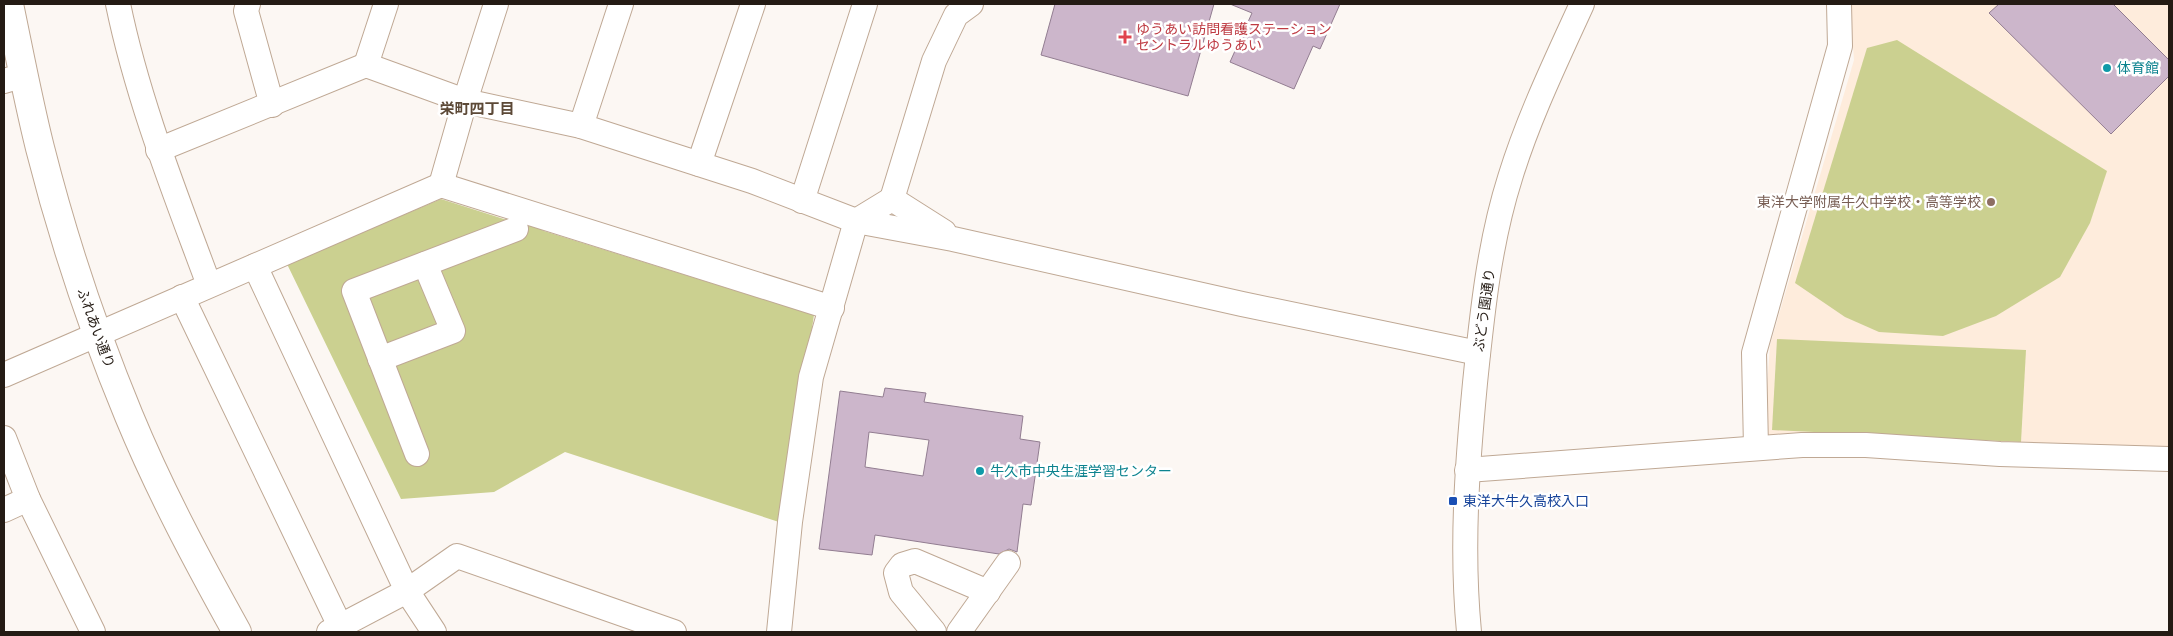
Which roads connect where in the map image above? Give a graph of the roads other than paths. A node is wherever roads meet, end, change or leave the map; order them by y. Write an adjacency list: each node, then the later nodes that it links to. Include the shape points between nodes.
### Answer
1 (9, 4): 13 (main road, ふれあい通り)
2 (118, 4): 17 (street, via 129,54)
3 (248, 4): 15 (street, via 246,11)
4 (386, 4): 12 (street)
5 (496, 4): 14 (street)
6 (621, 4): 16 (street)
7 (753, 4): 18 (street)
8 (865, 4): 21 (street)
9 (971, 4): 20 (street, via 956,15 934,62)
10 (1582, 4): 31 (street, ぶどう園通り, via 1509,179 1488,282)
11 (1839, 4): 35 (street, via 1840,46 1754,353)
12 (366, 65): 14 (street); 15 (street)
13 (14, 78): 30 (main road, ふれあい通り, via 40,147)
14 (464, 100): 16 (street); 19 (street)
15 (272, 105): 17 (street)
16 (580, 126): 18 (street)
17 (158, 150): 27 (street)
18 (699, 164): 21 (street)
19 (440, 185): 26 (street); 29 (street)
20 (892, 199): 22 (street); 24 (street)
21 (802, 201): 22 (street)
22 (856, 222): 24 (street); 29 (street)
23 (516, 229): 25 (street)
24 (953, 239): 31 (street)
25 (424, 264): 32 (street, via 354,291); 32 (street, via 453,331)
26 (255, 266): 27 (street); 42 (street)
27 (210, 286): 28 (street)
28 (182, 297): 30 (street); 45 (street)
29 (832, 308): 50 (street, via 811,377 790,522)
30 (98, 335): 33 (street); 47 (main road, ふれあい通り, via 129,417 164,494)
31 (1478, 353): 38 (street, ぶどう園通り)
32 (380, 358): 36 (street)
33 (4, 375)
34 (4, 438): 39 (street)
35 (1756, 448): 37 (street, via 1866,445 2000,454); 38 (street)
36 (417, 454)
37 (2169, 459)
38 (1467, 470): 53 (street, ぶどう園通り, via 1465,569)
39 (28, 499): 40 (street); 46 (street)
40 (4, 510)
41 (1008, 563): 43 (street)
42 (407, 591): 44 (street, via 457,556); 45 (street); 48 (street)
43 (988, 592): 51 (street, via 915,561 902,565 896,574 902,592); 52 (street)
44 (648, 628): 49 (street)
45 (334, 629)
46 (93, 632)
47 (237, 632)
48 (434, 632)
49 (674, 632)
50 (779, 632)
51 (934, 632)
52 (959, 632)
53 (1469, 632)

